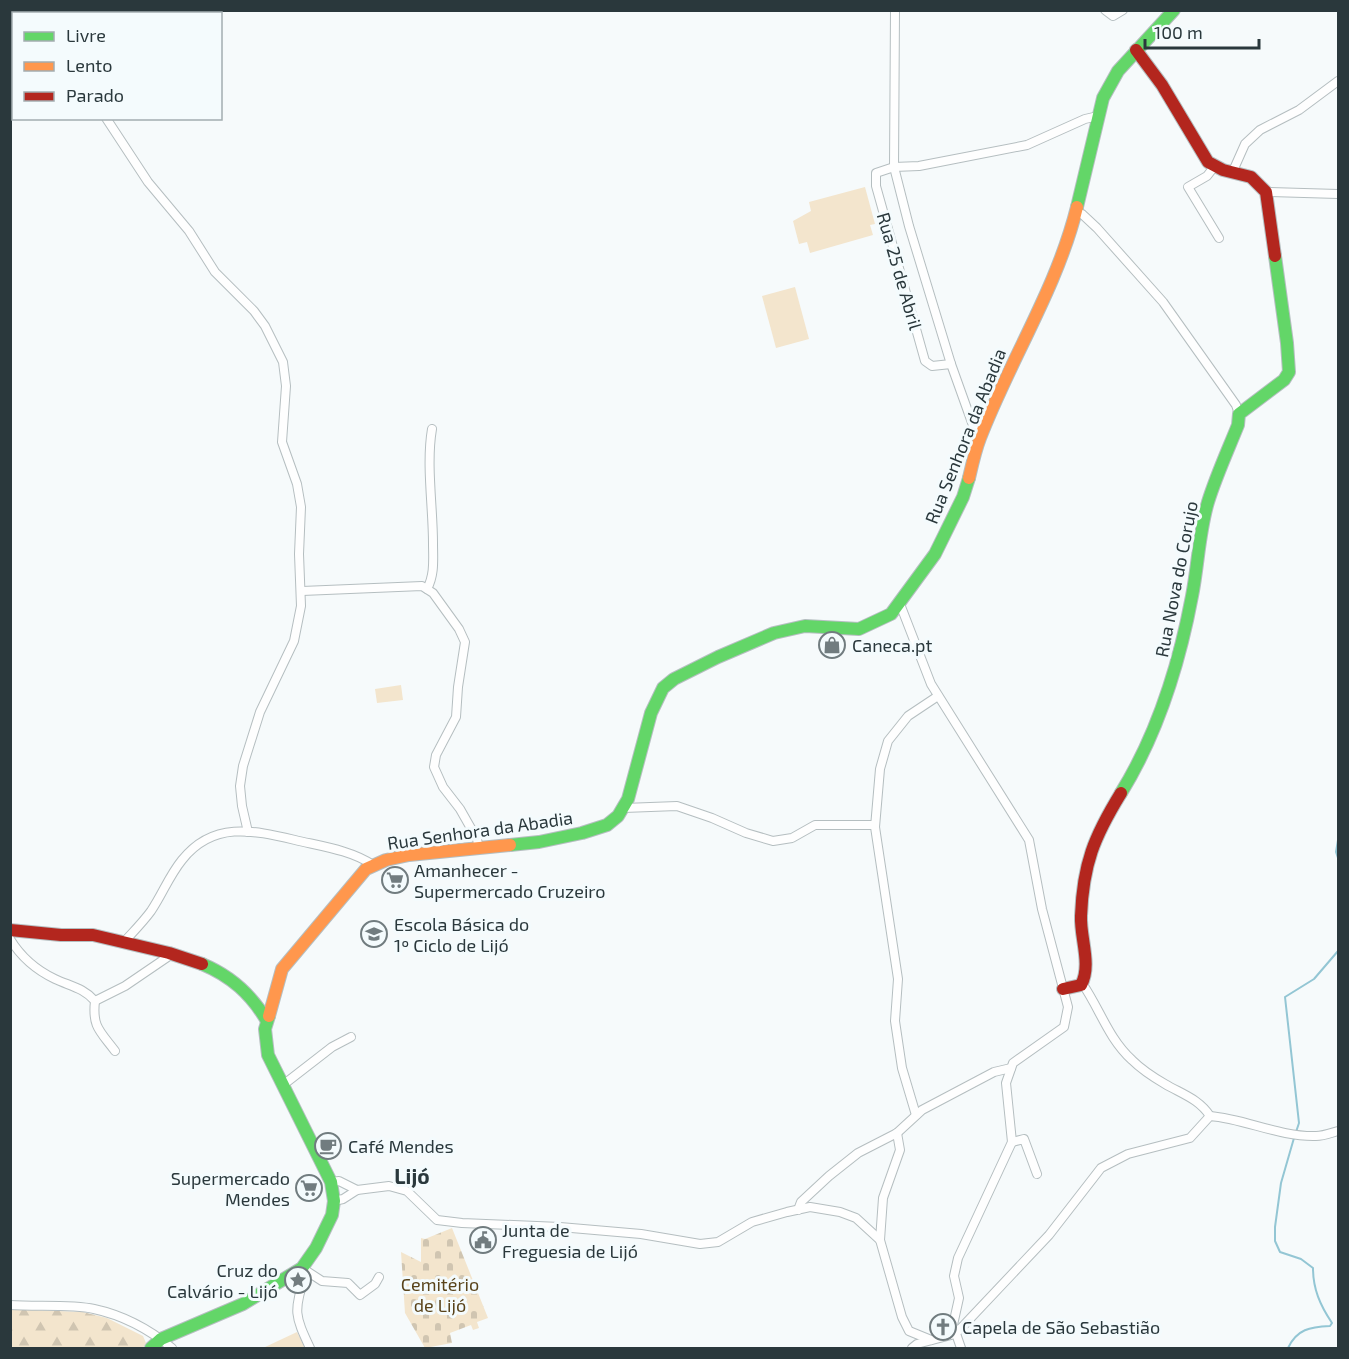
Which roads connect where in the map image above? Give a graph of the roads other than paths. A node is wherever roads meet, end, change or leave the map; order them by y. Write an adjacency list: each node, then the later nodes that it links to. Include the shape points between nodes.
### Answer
1 (896, 10): 9 (street, Rua 25 de Abril)
2 (1105, 10): 3 (street, via 1113,16)
3 (1123, 10)
4 (1174, 10): 5 (main road, Rua Senhora da Abadia)
5 (1136, 50): 7 (main road, Rua Senhora da Abadia, via 1108,86); 10 (main road, via 1162,85 1202,156)
6 (1338, 81): 11 (street, via 1299,110 1260,130 1245,144)
7 (1098, 116): 9 (street, via 1084,118 1027,145 919,166); 14 (main road, Rua Senhora da Abadia)
8 (107, 120): 21 (street, via 215,272 265,326 283,362 286,386 282,442 301,507)
9 (894, 167): 16 (street, Rua 25 de Abril); 16 (street, Rua 25 de Abril, via 876,173 876,186 925,361 932,366)
10 (1214, 167): 11 (main road); 15 (street, via 1188,187)
11 (1233, 171): 12 (main road, via 1251,176)
12 (1266, 192): 13 (street); 17 (main road, via 1288,372 1284,380)
13 (1338, 194)
14 (1076, 210): 17 (street, via 1163,302); 19 (main road, Rua Senhora da Abadia, via 1046,294)
15 (1219, 238)
16 (951, 364): 19 (street, Rua 25 de Abril)
17 (1239, 414): 33 (main road, Rua Nova do Corujo, via 1208,503 1176,670 1130,778 1100,827 1088,858 1081,917 1086,976)
18 (432, 429): 20 (street, via 433,578)
19 (980, 439): 22 (main road, Rua Senhora da Abadia, via 963,497 934,554)
20 (427, 589): 21 (street, via 422,586); 27 (street, via 465,642 456,717 436,755 434,767 477,839)
21 (302, 591): 26 (street, via 294,641 260,712 243,766 240,786)
22 (900, 604): 23 (street); 24 (main road, Rua Senhora da Abadia, via 891,614 858,629 805,626 774,633 674,679 663,688 651,713)
23 (938, 696): 25 (street, via 908,716 888,741 880,769); 34 (street, via 1026,832 1041,909)
24 (624, 808): 25 (street, via 677,806 773,841 792,838 815,825); 27 (main road, Rua Senhora da Abadia, via 607,825 582,834)
25 (875, 825): 41 (street, via 898,979 895,1021 902,1068)
26 (248, 832): 28 (street, via 342,852); 31 (street, via 219,833 200,842 182,860 151,911)
27 (479, 849): 28 (main road, Rua Senhora da Abadia, via 409,855)
28 (373, 865): 36 (main road, Rua Senhora da Abadia, via 288,960)
29 (10, 930): 31 (main road, via 88,934)
30 (10, 939): 35 (street, via 23,958 54,979 88,993)
31 (124, 942): 32 (main road)
32 (172, 954): 35 (street); 36 (main road, via 233,980 250,994)
33 (1082, 983): 34 (main road); 42 (street, via 1114,1041 1131,1060 1194,1099)
34 (1063, 989): 39 (street, via 1068,1007 1064,1027 1012,1063)
35 (95, 1001): 38 (street, via 95,1024)
36 (267, 1021): 40 (main road, Rua Senhora da Abadia, via 266,1047)
37 (351, 1037): 40 (street)
38 (115, 1051)
39 (1011, 1068): 41 (street, via 964,1087); 45 (street, via 1006,1083)
40 (283, 1085): 47 (main road, Rua Senhora da Abadia)
41 (916, 1115): 44 (street)
42 (1210, 1116): 43 (street, via 1285,1134 1317,1136); 56 (street, via 1190,1138 1128,1154 1101,1168 1049,1235)
43 (1338, 1131)
44 (897, 1133): 50 (street, via 858,1153 801,1202); 51 (street, via 900,1150 883,1198)
45 (1012, 1142): 46 (street, via 1024,1139); 56 (street, via 958,1258 954,1276 959,1298)
46 (1037, 1174)
47 (332, 1182): 48 (street, via 339,1181); 49 (main road)
48 (357, 1190): 49 (street); 50 (street, via 390,1186 407,1191 437,1220 629,1233 700,1244 718,1242 752,1222)
49 (334, 1201): 52 (main road, via 326,1229)
50 (798, 1210): 51 (street, via 840,1212 855,1218)
51 (880, 1240): 55 (street)
52 (302, 1268): 53 (street, via 322,1281 348,1283 360,1295); 57 (main road, via 243,1304); 61 (street, via 305,1276 296,1317)
53 (379, 1276)
54 (10, 1305): 57 (street, via 93,1309 129,1320)
55 (909, 1331): 58 (street); 62 (street)
56 (955, 1334): 58 (street); 63 (street)
57 (161, 1339): 59 (main road); 60 (street)
58 (931, 1340): 62 (street)
59 (152, 1348)
60 (172, 1348)
61 (310, 1348)
62 (910, 1348)
63 (961, 1348)

